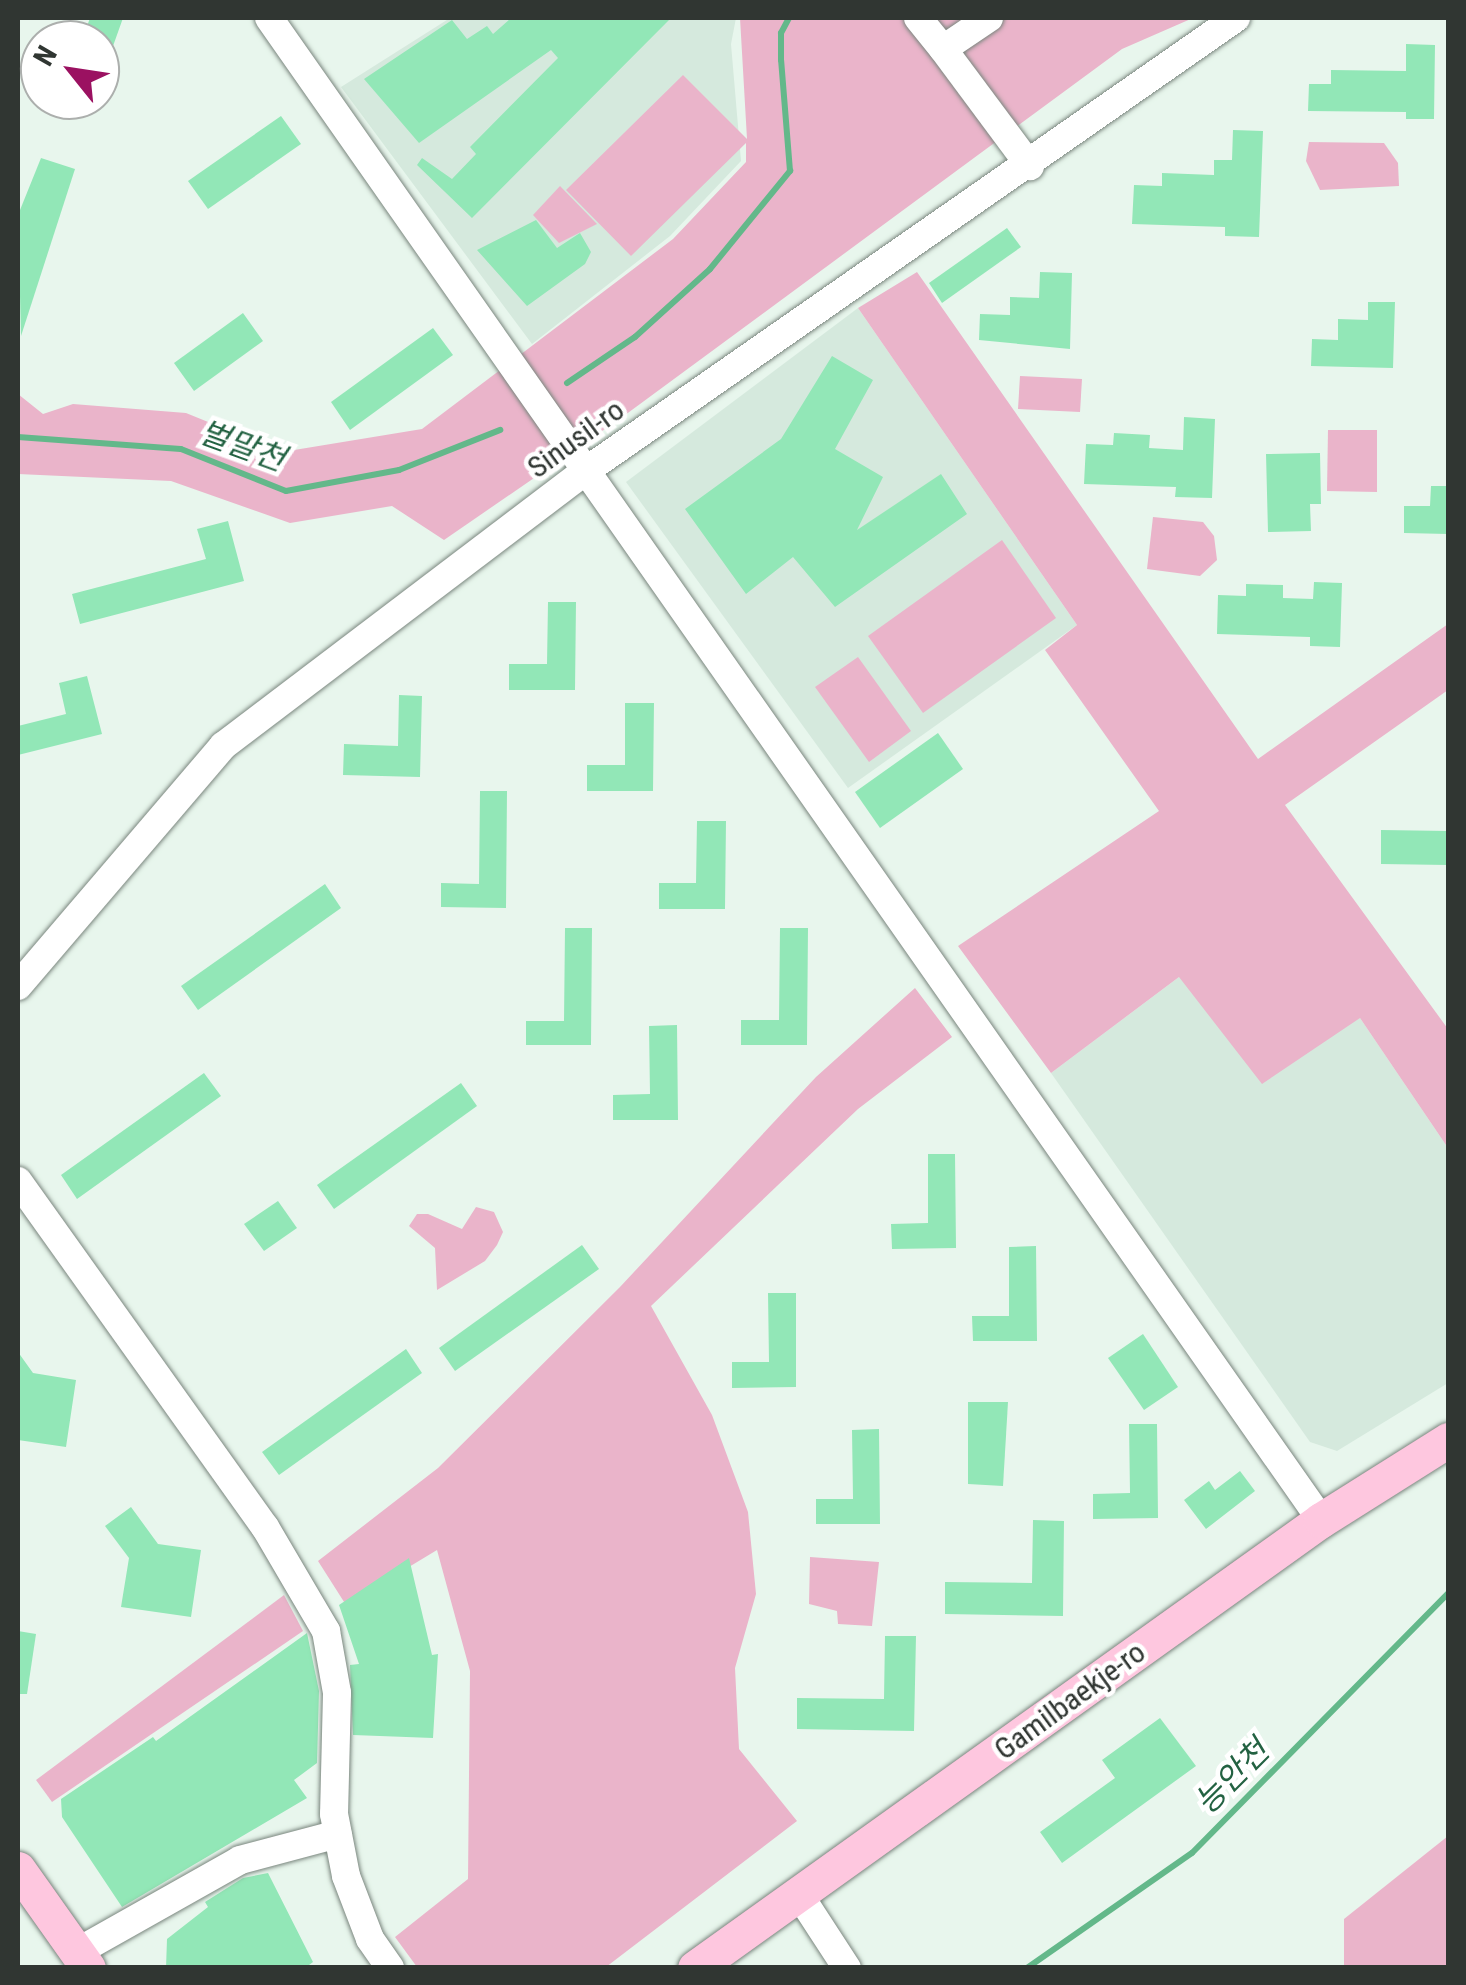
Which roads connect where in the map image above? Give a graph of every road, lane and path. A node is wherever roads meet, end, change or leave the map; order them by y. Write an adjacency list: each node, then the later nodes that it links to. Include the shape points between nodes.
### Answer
1 (269, 18): 7 (street)
2 (918, 18): 5 (street)
3 (989, 18): 5 (street)
4 (1236, 18): 6 (street, Sinusil-ro)
5 (943, 49): 6 (street)
6 (1030, 166): 7 (street, Sinusil-ro)
7 (587, 470): 8 (street, Sinusil-ro, via 223,746); 11 (street)
8 (18, 986)
9 (18, 1181): 12 (street, via 265,1527 326,1631 337,1693)
10 (1448, 1440): 11 (main road, Gamilbaekje-ro)
11 (1321, 1520): 14 (main road, Gamilbaekje-ro)
12 (338, 1834): 15 (street, via 240,1860); 16 (street, via 370,1939)
13 (18, 1869): 15 (main road)
14 (800, 1896): 17 (main road, Gamilbaekje-ro); 18 (street)
15 (82, 1960)
16 (390, 1968)
17 (695, 1968)
18 (847, 1968)

